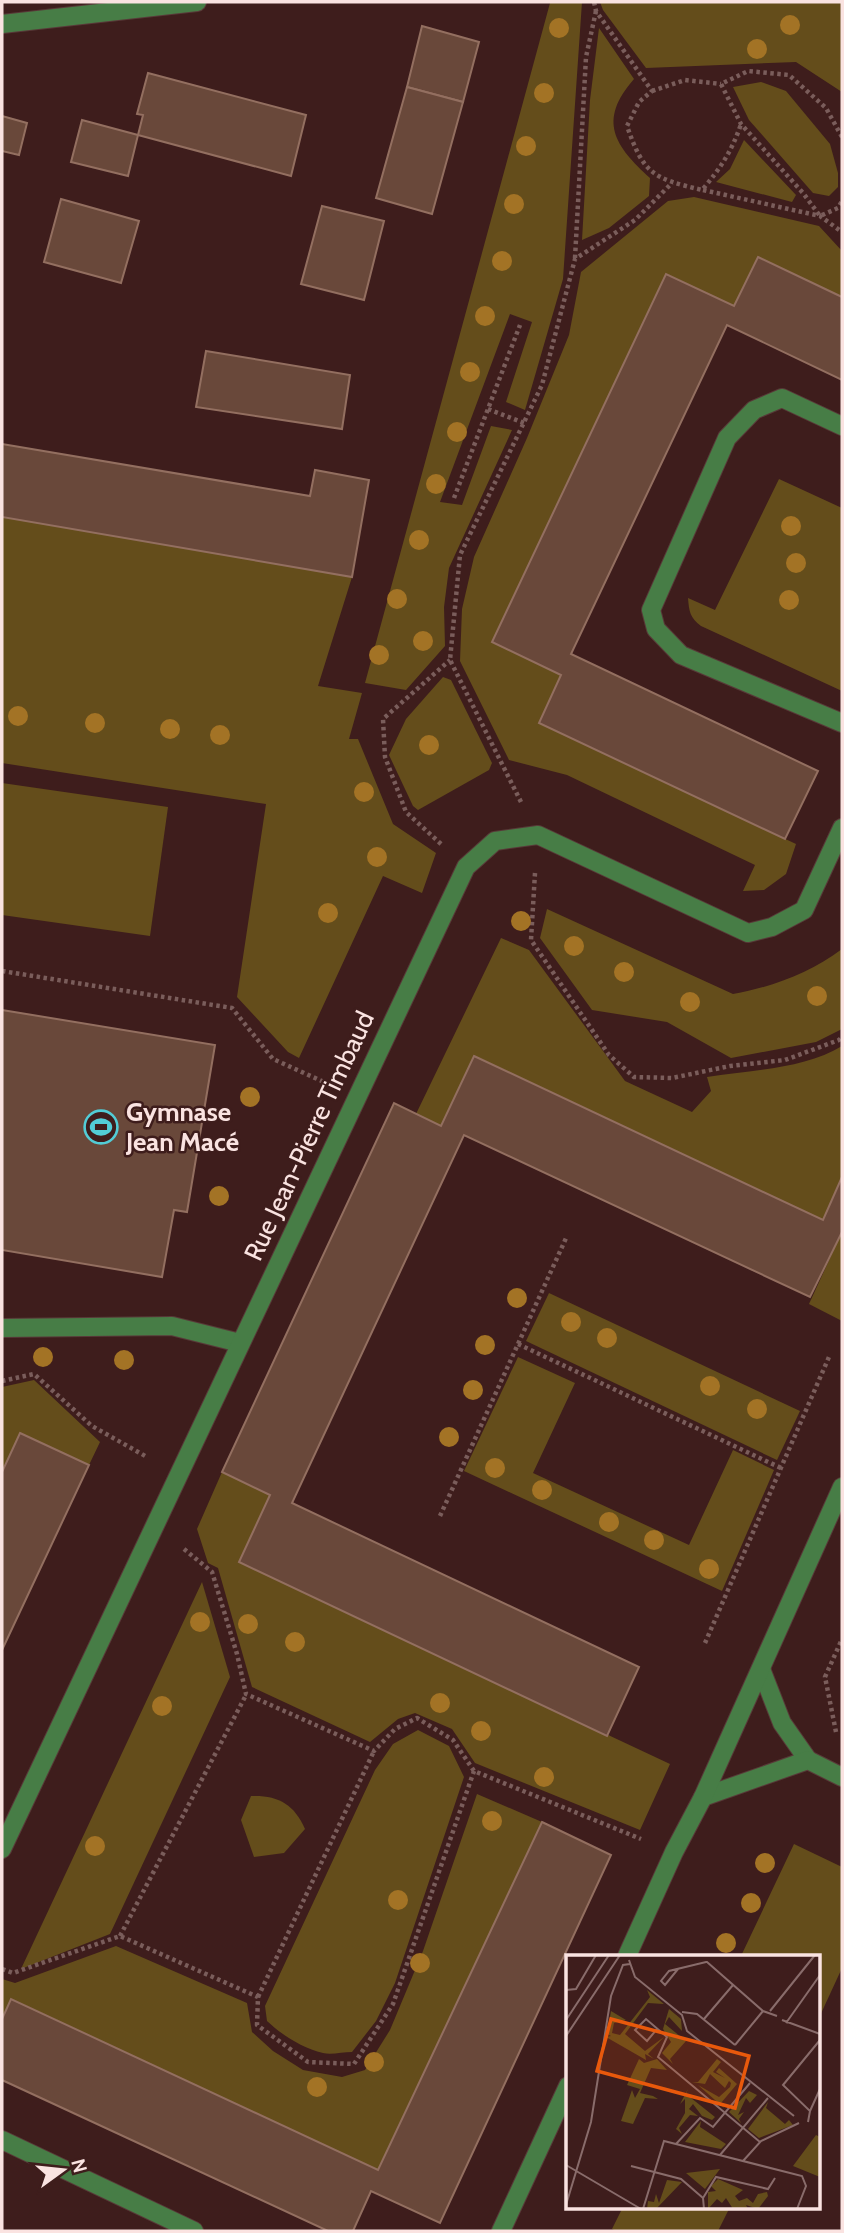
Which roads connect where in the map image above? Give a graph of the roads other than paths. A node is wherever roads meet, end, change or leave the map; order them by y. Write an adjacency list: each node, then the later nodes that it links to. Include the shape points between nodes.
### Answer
1 (198, 2): 2 (street)
2 (2, 24)
3 (842, 426): 4 (street, via 782,398 754,410 727,438 651,610 656,629 681,655)
4 (842, 723)
5 (842, 828): 7 (street, Rue Jean-Pierre Timbaud, via 804,910 772,927 748,933 538,835 495,841 466,867)
6 (2, 1328): 7 (street, via 172,1326)
7 (240, 1343): 13 (street, Rue Jean-Pierre Timbaud)
8 (842, 1487): 9 (street)
9 (761, 1669): 10 (street, via 782,1723); 12 (street)
10 (808, 1760): 11 (street); 12 (street)
11 (842, 1777)
12 (703, 1797): 14 (street)
13 (2, 1849)
14 (627, 1955)
15 (566, 2090): 18 (street)
16 (2, 2140): 17 (street)
17 (194, 2231)
18 (501, 2231)

